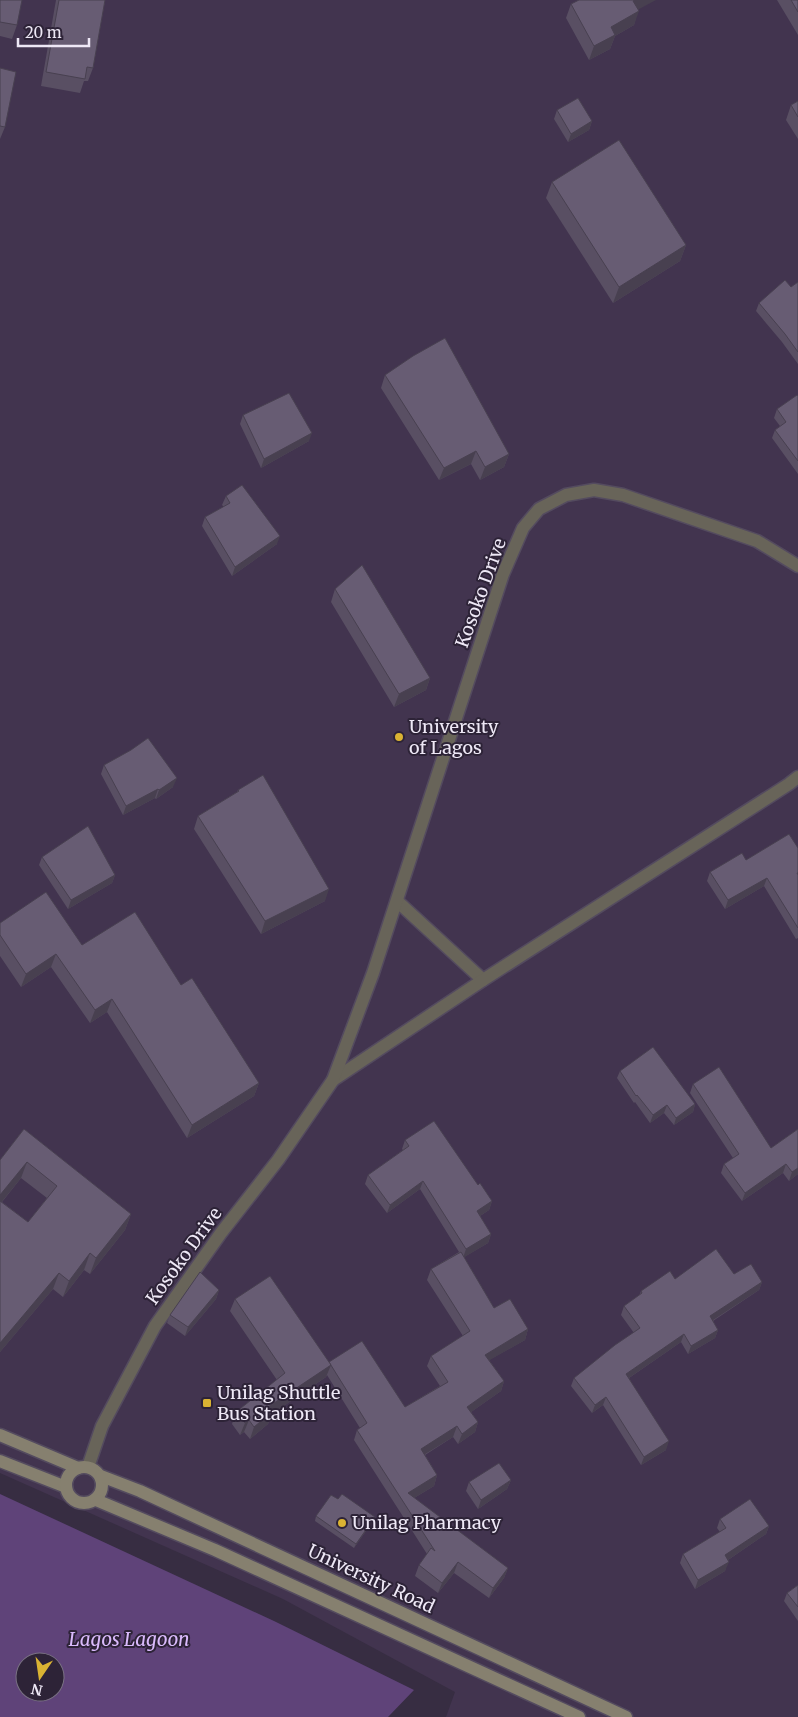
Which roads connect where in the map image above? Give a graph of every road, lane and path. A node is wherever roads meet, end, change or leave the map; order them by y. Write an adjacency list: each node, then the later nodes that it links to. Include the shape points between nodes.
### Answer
1 (798, 566): 3 (street, Kosoko Drive, via 757,541 623,495 594,490 566,495 539,509 523,528 503,574)
2 (798, 777): 4 (street, Kosoko Drive)
3 (397, 901): 4 (street); 5 (street, Kosoko Drive)
4 (483, 980): 5 (street, Kosoko Drive)
5 (333, 1080): 8 (street, Kosoko Drive, via 155,1326)
6 (0, 1435): 8 (main road)
7 (0, 1461): 10 (main road)
8 (83, 1468): 9 (main road, via 95,1470); 10 (main road, via 71,1472 66,1479)
9 (100, 1476): 11 (main road, via 103,1484); 13 (main road, University Road, via 149,1495)
10 (66, 1488): 11 (main road, via 68,1495 81,1504)
11 (96, 1500): 12 (main road, via 216,1550)
12 (580, 1717)
13 (626, 1717)

